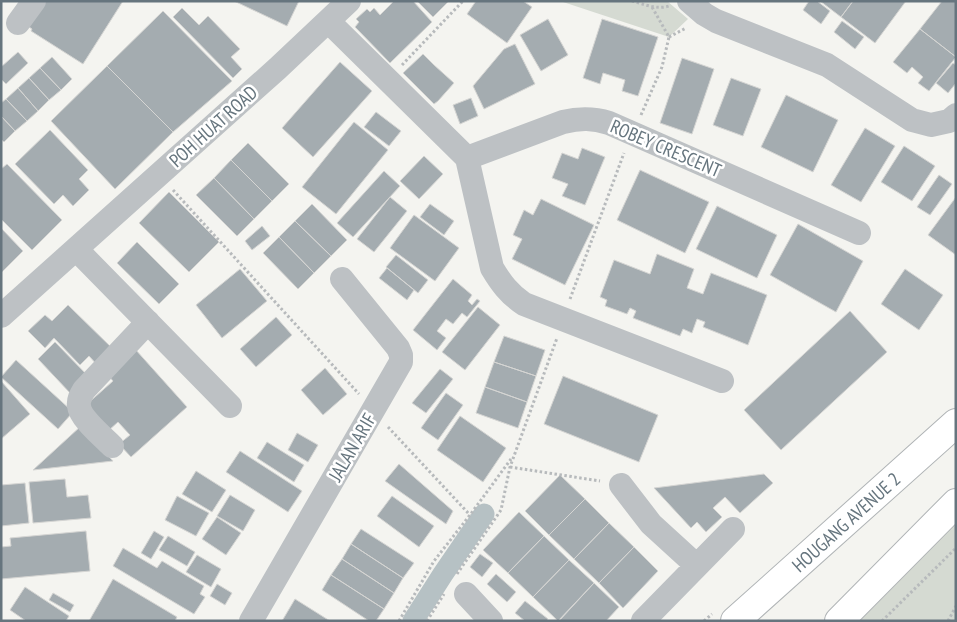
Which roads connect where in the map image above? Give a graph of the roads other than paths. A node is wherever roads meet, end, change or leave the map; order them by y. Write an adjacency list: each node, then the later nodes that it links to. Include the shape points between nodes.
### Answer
1 (34, 1): 5 (street)
2 (349, 1): 4 (street, POH HUAT ROAD)
3 (680, 3): 6 (street, via 827,66 912,120 931,125 949,122)
4 (328, 21): 7 (street); 9 (street, POH HUAT ROAD)
5 (18, 23)
6 (956, 115)
7 (467, 158): 8 (street, ROBEY CRESCENT, via 563,122 598,119); 13 (street, via 492,268 514,298 561,326)
8 (859, 233)
9 (76, 249): 11 (street, POH HUAT ROAD); 12 (street)
10 (342, 279): 22 (street, JALAN ARIF, via 398,348 401,362)
11 (1, 316)
12 (148, 322): 14 (street); 16 (street, via 84,390 78,405)
13 (722, 381)
14 (230, 406)
15 (956, 423): 25 (highway, HOUGANG AVENUE 2)
16 (112, 446)
17 (621, 485): 20 (street, via 651,524)
18 (956, 503): 26 (highway)
19 (733, 529): 20 (street)
20 (696, 566): 24 (street)
21 (466, 594): 23 (street)
22 (250, 621)
23 (491, 621)
24 (643, 621)
25 (735, 621)
26 (839, 621)

